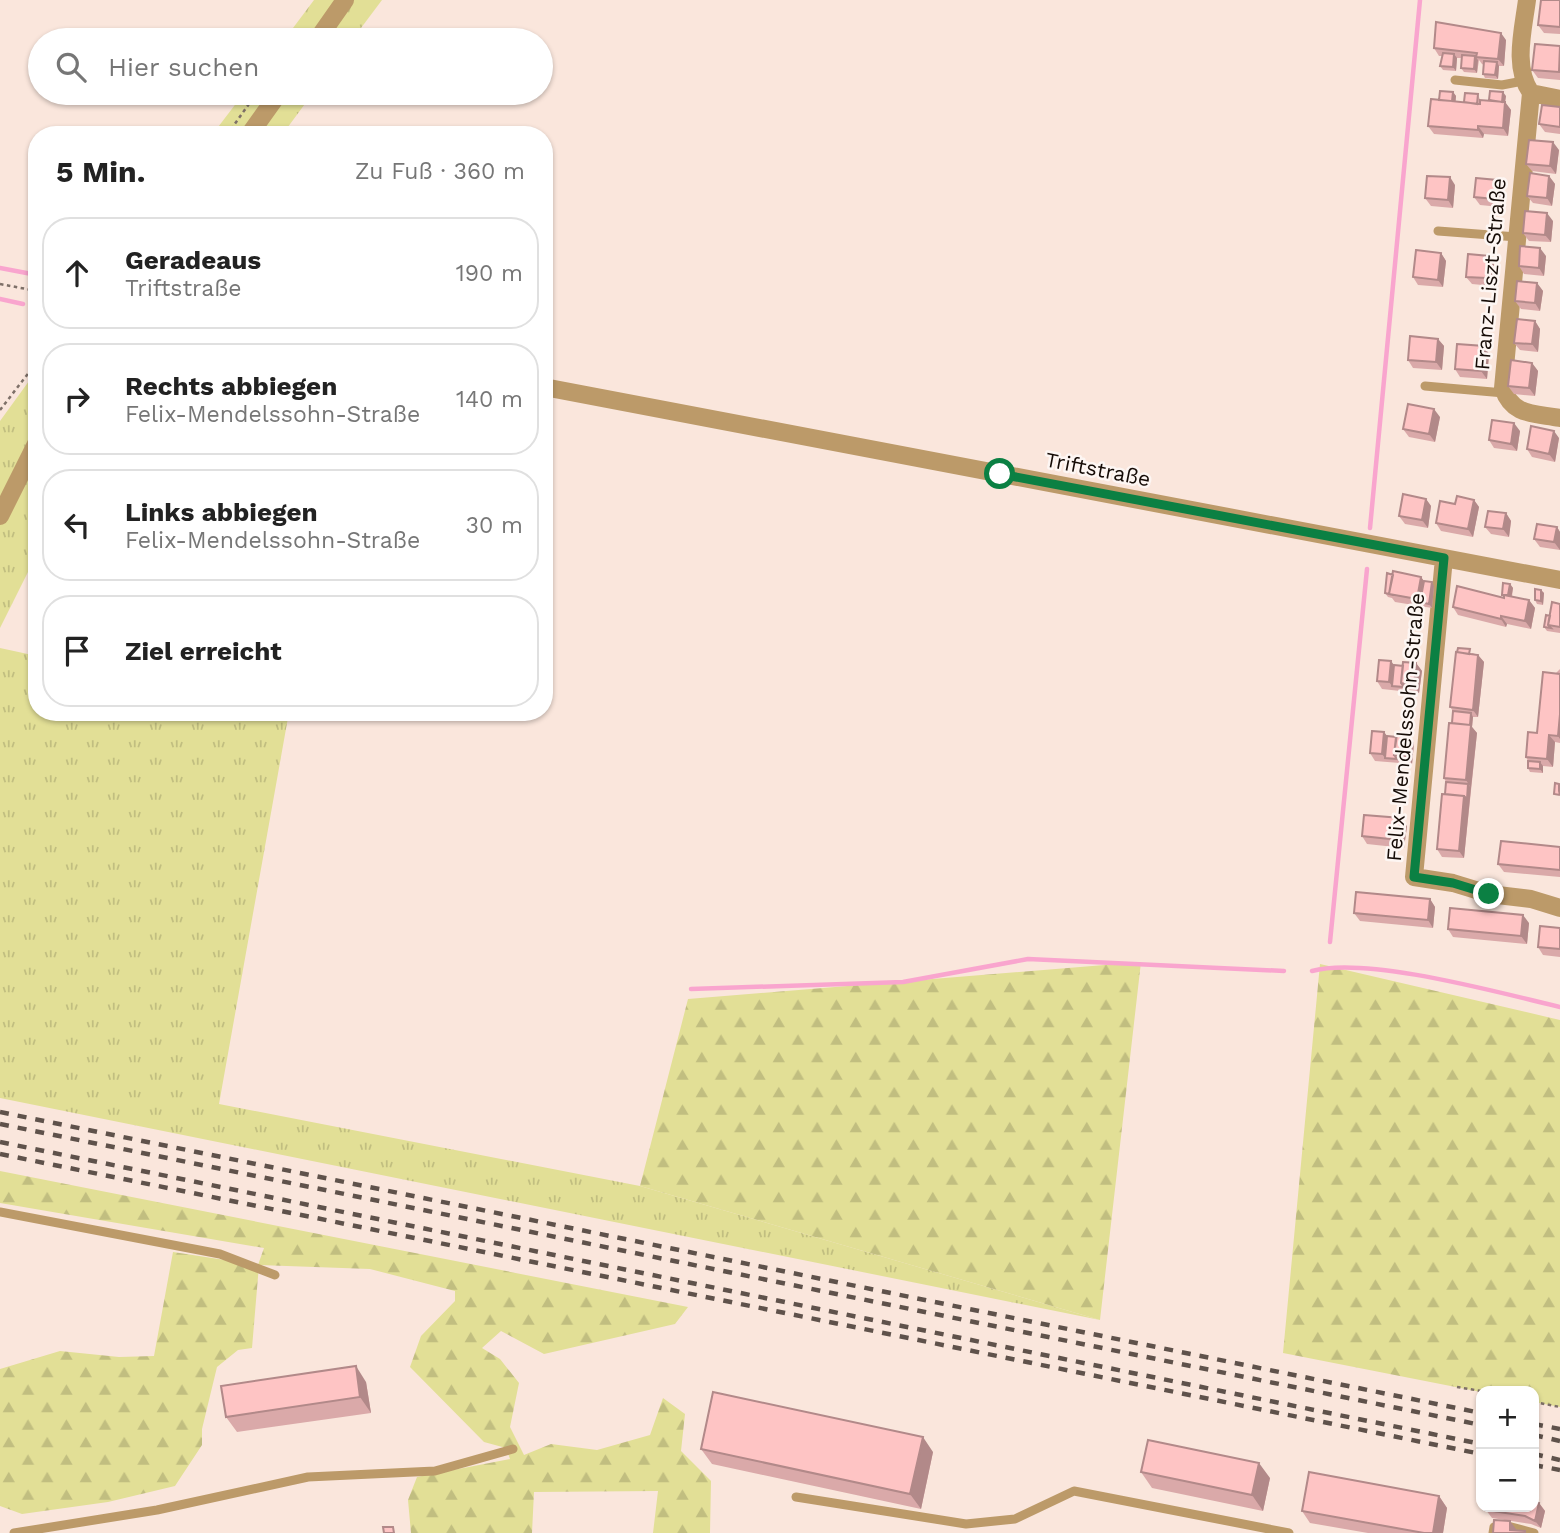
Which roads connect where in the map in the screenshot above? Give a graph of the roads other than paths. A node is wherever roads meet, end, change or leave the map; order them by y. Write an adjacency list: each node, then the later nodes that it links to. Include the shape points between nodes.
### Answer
1 (345, 0): 3 (street)
2 (1527, 0): 5 (street, Franz-Liszt-Straße, via 1520,63)
3 (325, 28)
4 (1454, 80): 5 (lane)
5 (1527, 87): 6 (street); 10 (street, Franz-Liszt-Straße)
6 (1560, 99)
7 (270, 105): 8 (street)
8 (255, 126)
9 (1438, 231): 10 (lane)
10 (1517, 237): 13 (street, Franz-Liszt-Straße)
11 (1425, 386): 13 (lane)
12 (553, 389): 17 (street, Triftstraße)
13 (1504, 393): 14 (street, Franz-Liszt-Straße, via 1507,403 1518,410)
14 (1560, 418)
15 (28, 460): 16 (street)
16 (0, 516)
17 (1444, 558): 18 (street, Triftstraße); 19 (street, Felix-Mendelssohn-Straße, via 1414,877)
18 (1560, 580)
19 (1560, 908)
20 (0, 1212): 21 (lane, via 220,1254)
21 (275, 1275)
22 (513, 1449): 24 (lane, via 435,1471 308,1477 157,1510)
23 (796, 1497): 25 (lane, via 967,1524 1015,1519 1074,1492)
24 (14, 1533)
25 (1289, 1533)
26 (1493, 1533): 27 (lane, via 1500,1525)
27 (1534, 1533)

